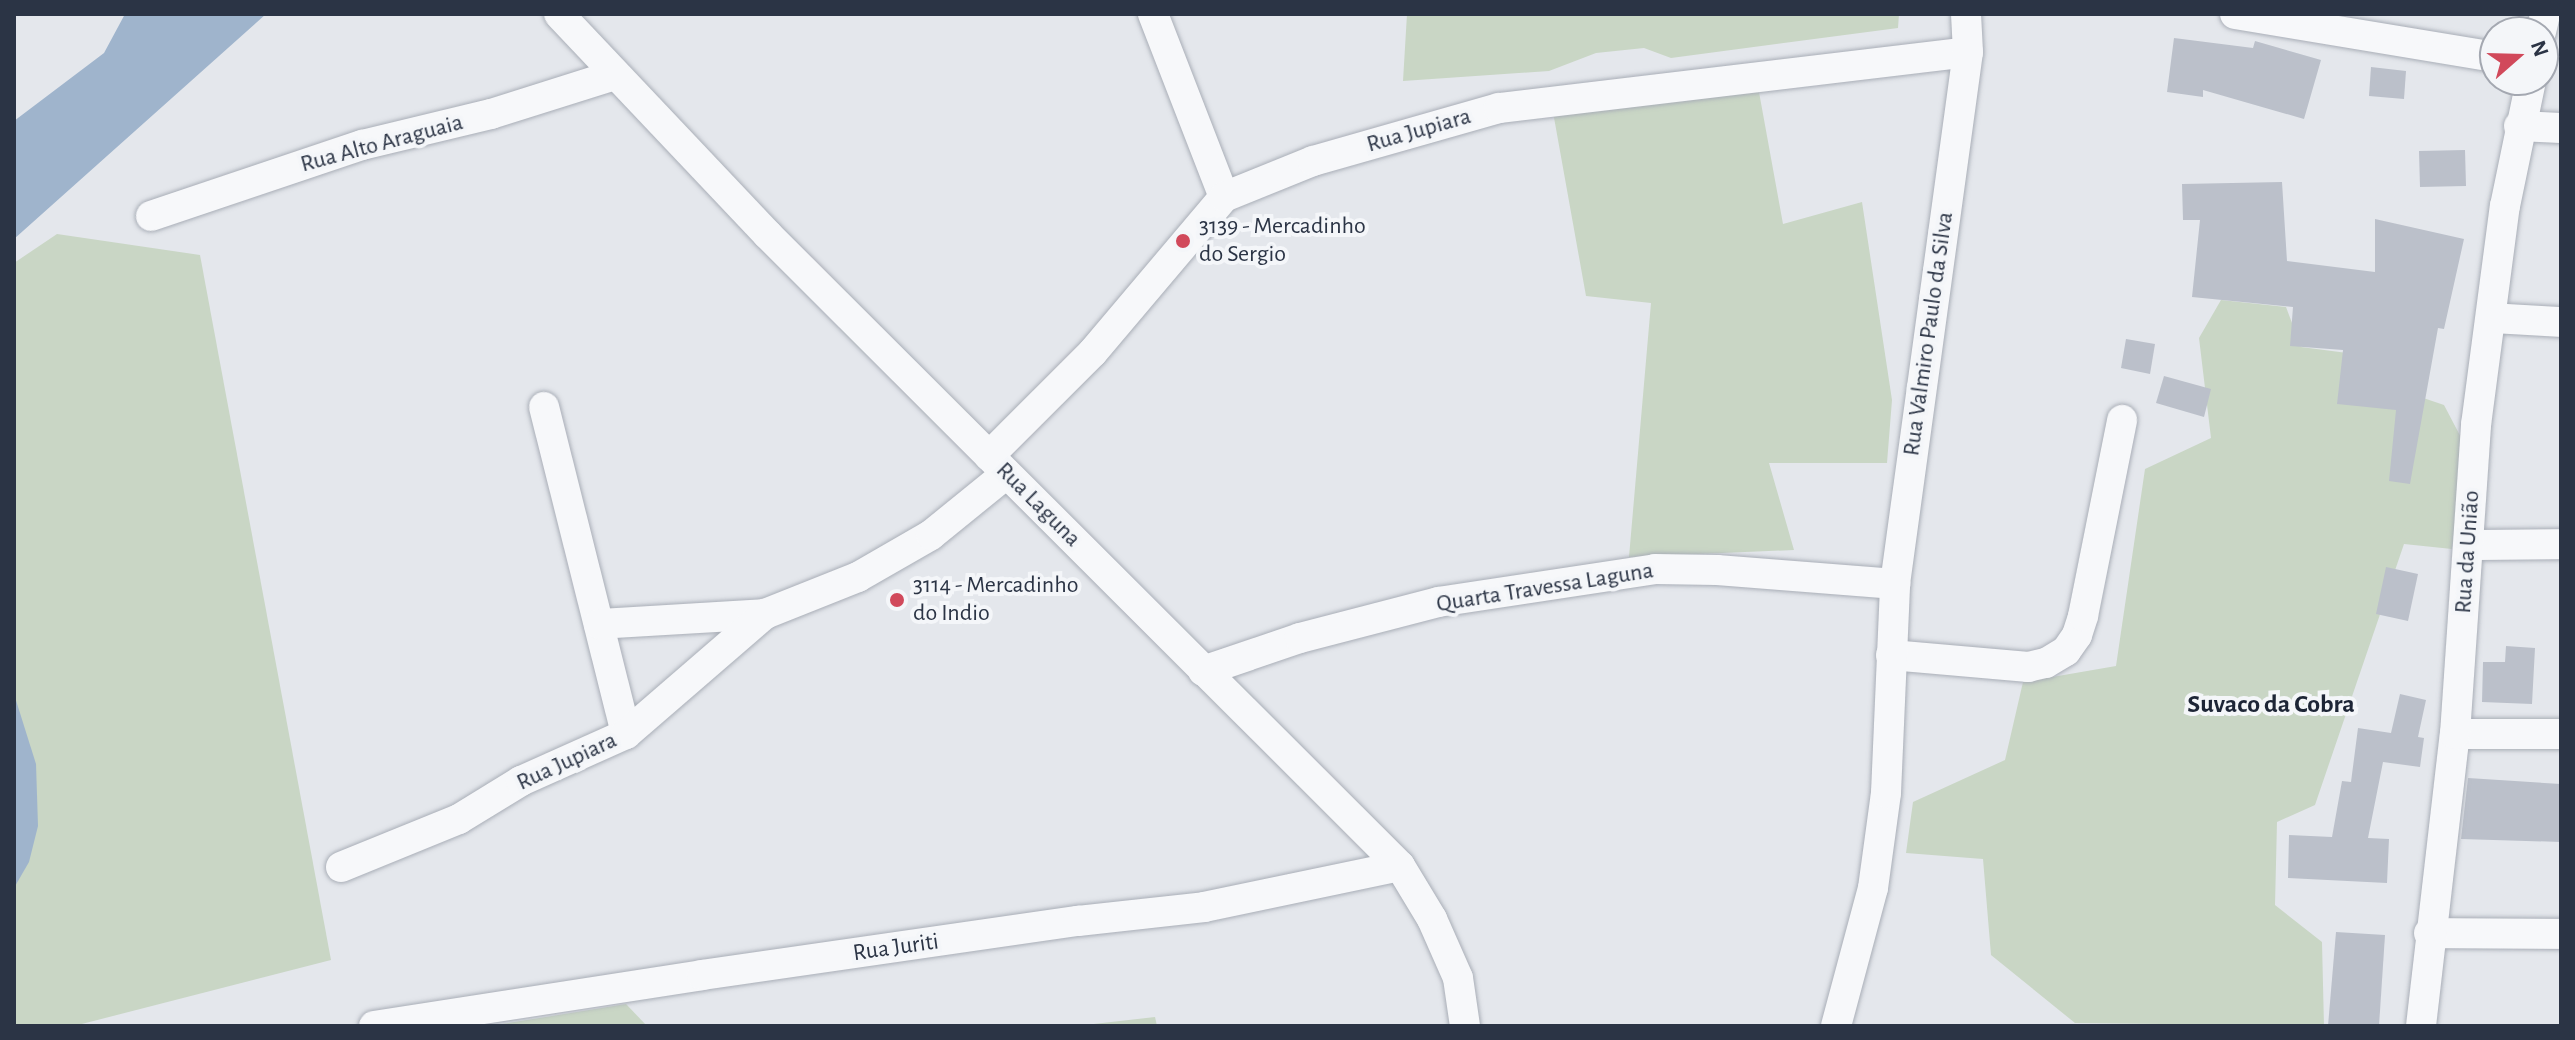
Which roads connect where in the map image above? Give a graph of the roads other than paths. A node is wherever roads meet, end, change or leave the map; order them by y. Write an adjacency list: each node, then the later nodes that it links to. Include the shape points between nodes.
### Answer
1 (559, 14): 9 (street, Rua Laguna)
2 (1153, 14): 8 (street)
3 (1159, 14): 8 (street)
4 (1966, 14): 6 (street, Rua Valmiro Paulo da Silva)
5 (2235, 14): 7 (street)
6 (1968, 52): 13 (street, Rua Jupiara, via 1499,108 1313,161); 22 (street, Rua Valmiro Paulo da Silva)
7 (2479, 54)
8 (1168, 58): 13 (street)
9 (615, 75): 14 (street, Rua Alto Araguaia, via 491,114 362,145); 19 (street, Rua Laguna)
10 (2527, 96): 11 (street, Rua da União)
11 (2519, 126): 12 (street); 15 (street, Rua da União)
12 (2561, 128)
13 (1224, 197): 19 (street, Rua Jupiara)
14 (151, 216)
15 (2491, 318): 16 (street); 21 (street, Rua da União, via 2476,425)
16 (2561, 322)
17 (544, 407): 24 (street)
18 (2122, 420): 25 (street, via 2083,616 2066,651 2028,667)
19 (998, 465): 23 (street, Rua Jupiara, via 931,535 858,577); 26 (street, Rua Laguna)
20 (2561, 544): 21 (street)
21 (2469, 545): 28 (street, Rua da União)
22 (1895, 584): 25 (street, Rua Valmiro Paulo da Silva); 26 (street, Quarta Travessa Laguna, via 1655,569 1438,602 1300,638)
23 (765, 614): 24 (street, Rua Jupiara); 27 (street, Rua Jupiara)
24 (599, 624): 27 (street)
25 (1891, 655): 36 (street, Rua Valmiro Paulo da Silva, via 1886,793 1873,888)
26 (1203, 671): 30 (street, Rua Laguna)
27 (626, 734): 31 (street, Rua Jupiara, via 535,774 459,819)
28 (2455, 734): 29 (street); 32 (street, Rua da União)
29 (2561, 734)
30 (1400, 866): 34 (street, Rua Juriti, via 1204,907 1078,921); 35 (street, Rua Laguna, via 1432,919 1458,978)
31 (341, 867)
32 (2429, 933): 33 (street); 37 (street, Rua da União)
33 (2561, 934)
34 (385, 1025)
35 (1465, 1026)
36 (1836, 1026)
37 (2421, 1026)

